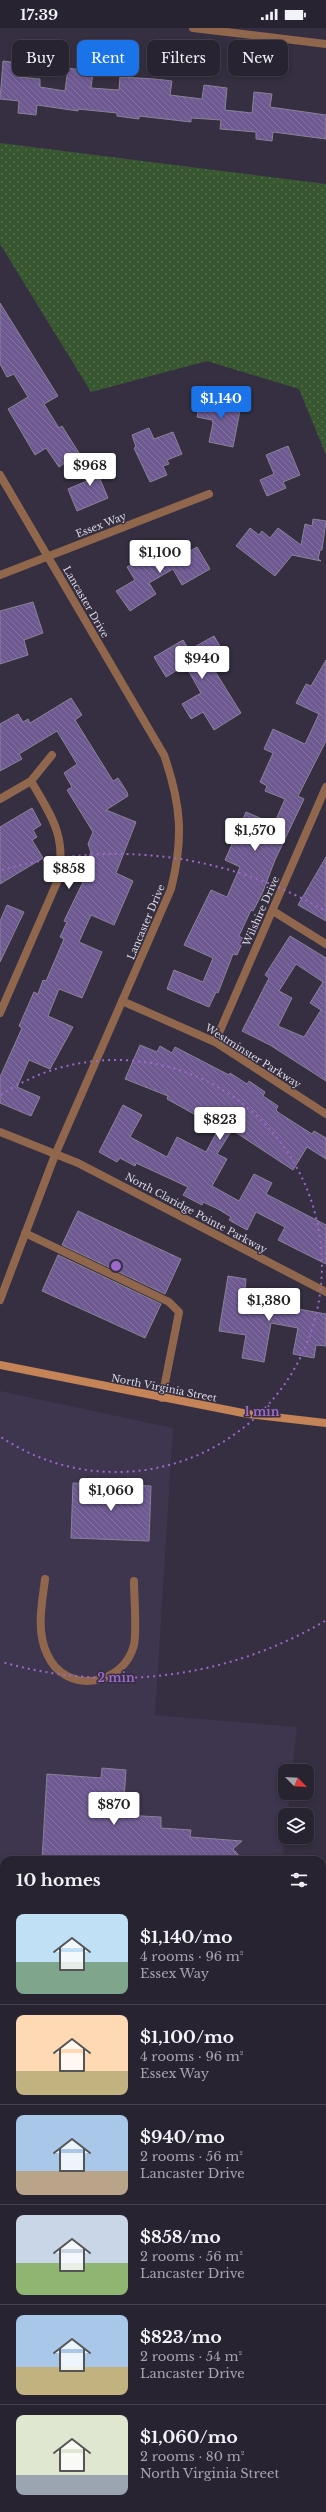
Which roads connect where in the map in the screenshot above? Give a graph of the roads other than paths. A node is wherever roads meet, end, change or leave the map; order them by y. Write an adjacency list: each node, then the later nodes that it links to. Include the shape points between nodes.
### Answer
1 (193, 28): 2 (street)
2 (326, 44)
3 (0, 475): 5 (street, Lancaster Drive)
4 (209, 494): 5 (street, Essex Way)
5 (48, 557): 6 (street, Essex Way); 13 (street, Lancaster Drive, via 155,739 174,783 179,809 178,862 171,889)
6 (0, 575)
7 (52, 755): 8 (street)
8 (31, 781): 10 (street); 14 (street, via 56,825 61,842 62,861 58,880)
9 (326, 788): 11 (street, Wilshire Drive)
10 (0, 799)
11 (273, 910): 12 (street); 15 (street, Wilshire Drive)
12 (326, 944)
13 (122, 1001): 15 (street, Westminster Parkway); 18 (street, Lancaster Drive)
14 (0, 1013)
15 (215, 1042): 16 (street, Westminster Parkway)
16 (326, 1114)
17 (0, 1132): 18 (street, North Claridge Pointe Parkway)
18 (55, 1155): 19 (street, Lancaster Drive); 20 (street, North Claridge Pointe Parkway, via 78,1163)
19 (25, 1233): 21 (street, Lancaster Drive); 23 (street, via 169,1302 179,1312)
20 (326, 1292)
21 (0, 1300)
22 (0, 1365): 23 (main road, North Virginia Street)
23 (162, 1398): 24 (main road, North Virginia Street, via 248,1414)
24 (326, 1423)
25 (45, 1579): 26 (street, via 40,1626 47,1654 59,1672 81,1682 107,1678 121,1667 134,1645)
26 (134, 1581)

